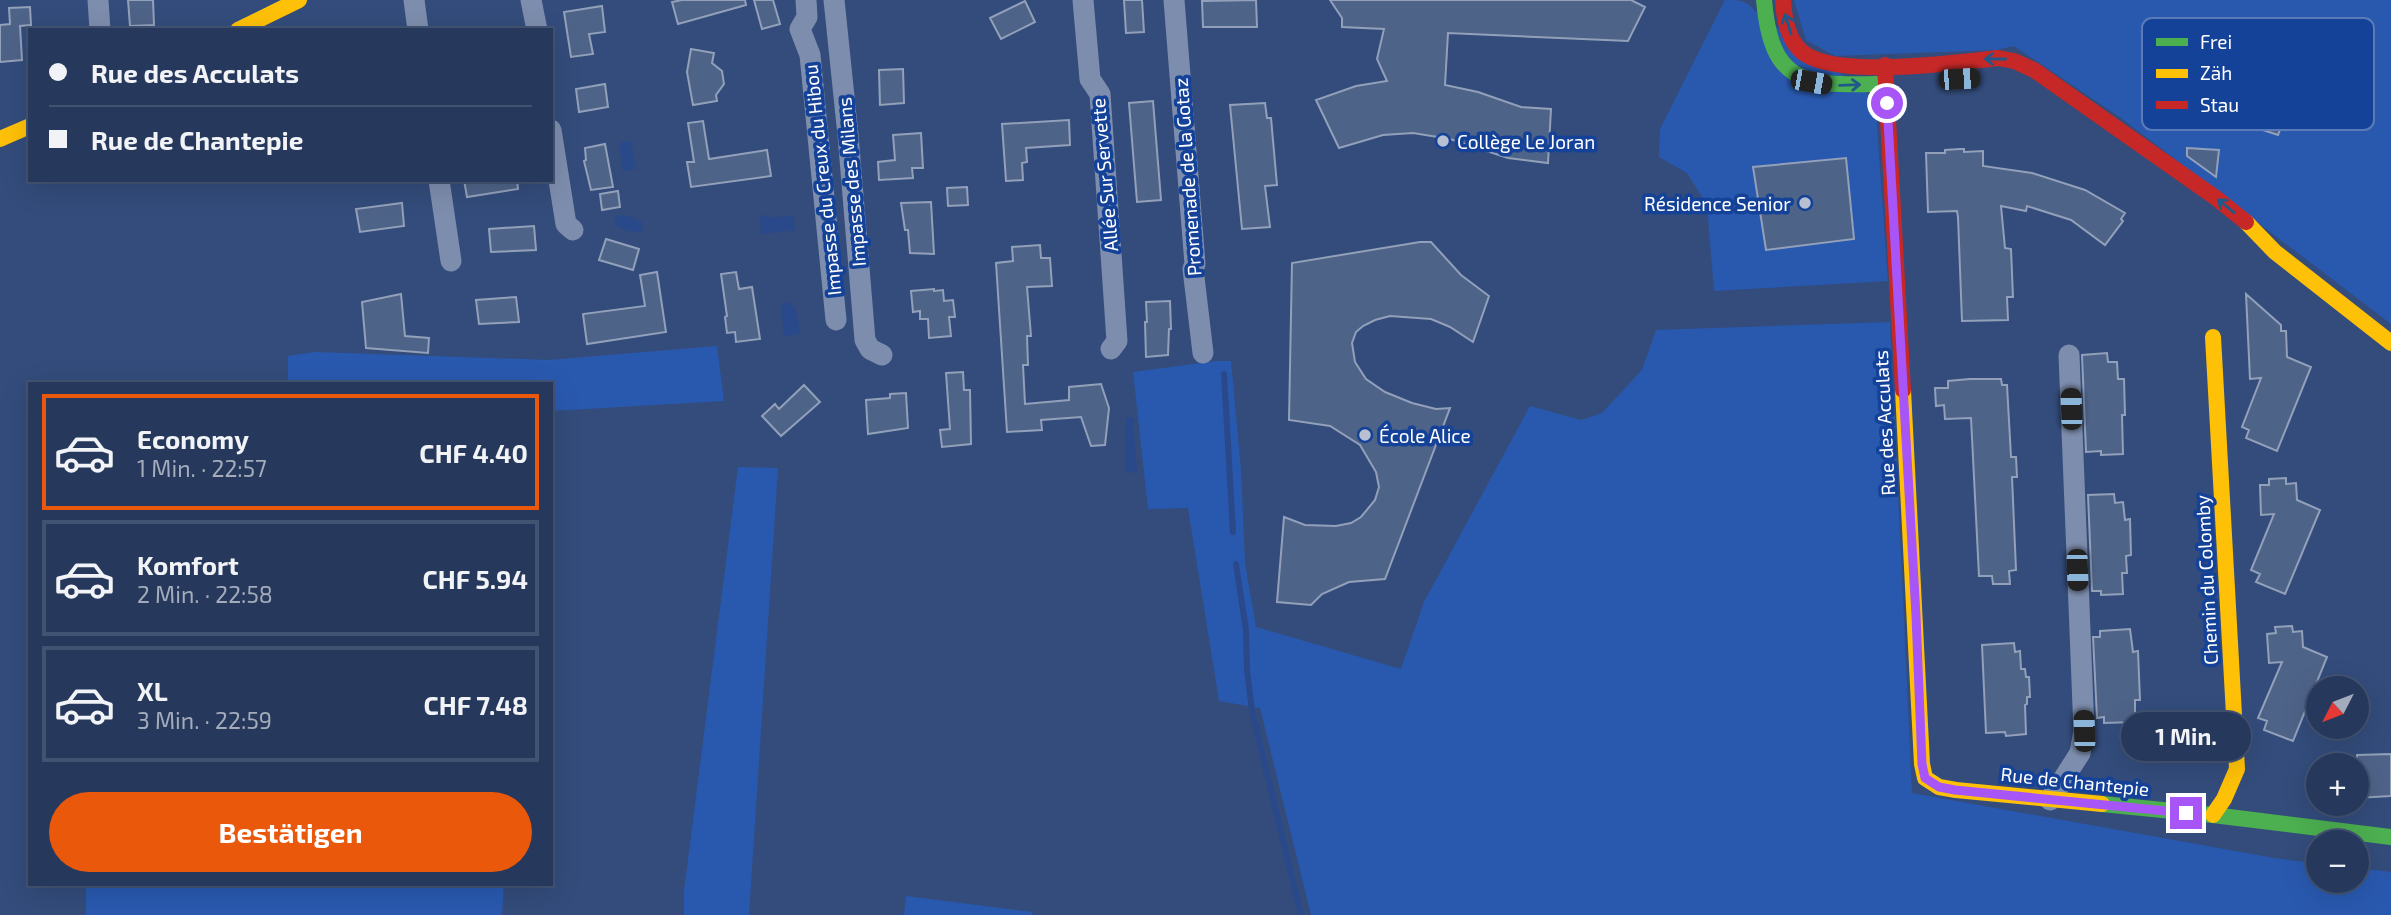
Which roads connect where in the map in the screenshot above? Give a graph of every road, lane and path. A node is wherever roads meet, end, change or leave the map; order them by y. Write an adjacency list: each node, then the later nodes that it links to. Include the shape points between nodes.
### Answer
1 (98, 0): 11 (street)
2 (299, 0): 12 (street)
3 (414, 0): 13 (street)
4 (531, 0): 14 (street)
5 (806, 0): 26 (street, Impasse du Creux du Hibou, via 807,17 800,29 810,55)
6 (834, 0): 31 (street, Impasse des Milans, via 865,341)
7 (1083, 0): 29 (street, Allée Sur Servette, via 1090,79 1100,94 1117,341)
8 (1174, 0): 30 (street, Promenade de la Gotaz)
9 (1764, 0): 17 (street, one-way to 17, via 1769,43 1793,73 1830,85)
10 (1783, 0): 15 (street, one-way to 10, via 1829,64 1805,54 1787,28)
11 (100, 28)
12 (242, 28)
13 (418, 28)
14 (537, 28)
15 (1885, 65): 17 (street, Rue des Acculats); 24 (street, one-way to 15, via 2216,198 2034,70 1998,58)
16 (1938, 80): 17 (street)
17 (1885, 83): 33 (street, Rue des Acculats)
18 (28, 127): 19 (street)
19 (0, 139)
20 (553, 143): 23 (street, via 566,224)
21 (439, 182): 25 (street)
22 (2214, 217): 24 (street)
23 (573, 230)
24 (2276, 253): 28 (street)
25 (451, 261)
26 (836, 320)
27 (2213, 337): 35 (street, Chemin du Colomby, via 2237,769)
28 (2391, 343)
29 (1111, 349)
30 (1202, 353)
31 (883, 355)
32 (2069, 355): 34 (street, via 2084,731 2080,753)
33 (1925, 778): 34 (street, Rue de Chantepie, via 1939,787)
34 (2050, 800): 35 (street, Rue de Chantepie)
35 (2213, 815): 36 (street, Rue de Chantepie)
36 (2391, 837)

